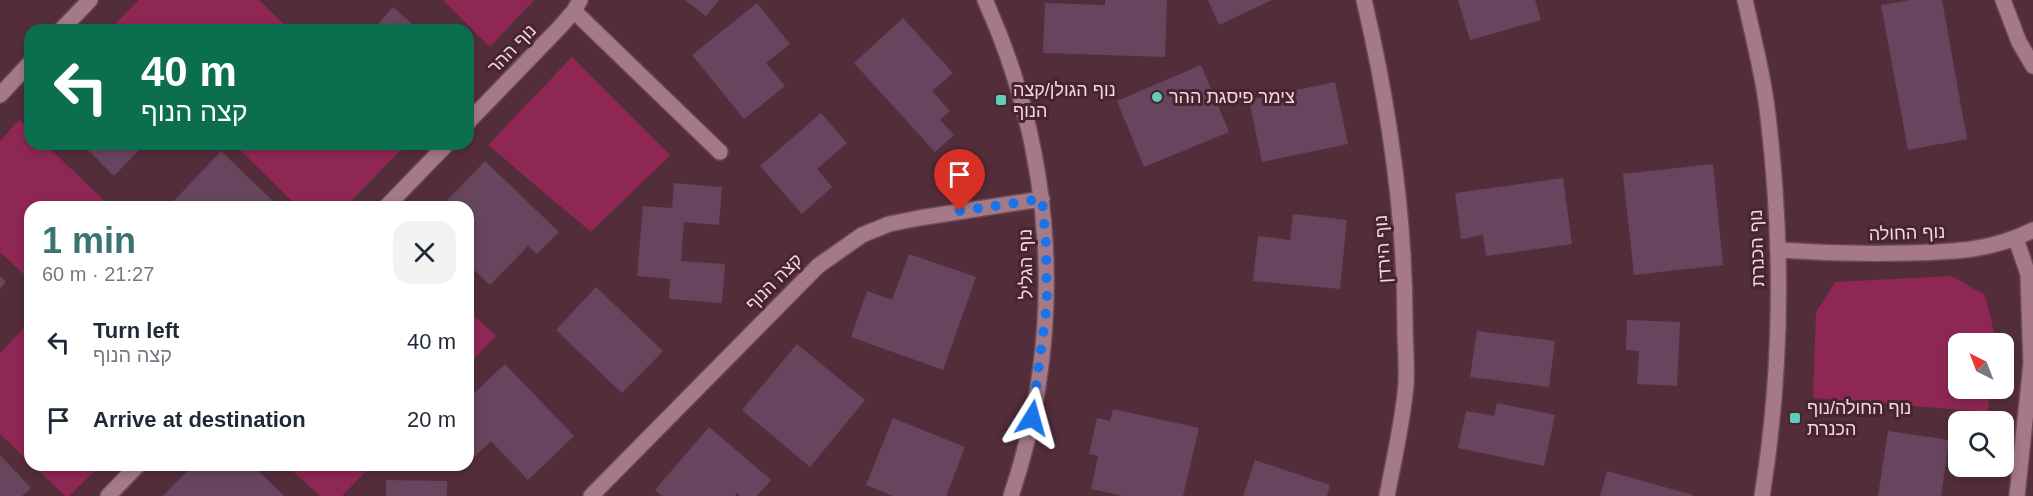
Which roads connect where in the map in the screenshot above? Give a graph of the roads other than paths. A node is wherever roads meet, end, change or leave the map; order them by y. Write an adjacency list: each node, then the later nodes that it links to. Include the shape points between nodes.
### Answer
1 (90, 0): 7 (street)
2 (985, 0): 14 (street, נוף הגליל, via 1005,43 1020,92)
3 (1364, 0): 23 (street, נוף הירדן, via 1400,207 1405,281 1406,384)
4 (1745, 0): 18 (street, נוף הכנרת, via 1769,123)
5 (2003, 0): 8 (street)
6 (577, 5): 11 (street, נוף ההר); 13 (street)
7 (67, 24)
8 (2033, 66)
9 (24, 69): 10 (street)
10 (0, 95)
11 (474, 116)
12 (441, 150): 15 (street)
13 (720, 152)
14 (1042, 199): 21 (street, קצה הנוף, via 919,218 862,235 818,266); 22 (street, נוף הגליל, via 1047,304 1032,418)
15 (392, 201)
16 (2033, 230): 17 (street, נוף החולה)
17 (2016, 239): 18 (street, נוף החולה, via 1986,248 1950,252 1846,254); 25 (street, via 2028,274 2031,363)
18 (1778, 250): 24 (street, נוף הכנרת, via 1775,401)
19 (132, 471): 20 (street)
20 (108, 496)
21 (591, 496)
22 (1011, 496)
23 (1387, 496)
24 (1762, 496)
25 (2017, 496)

